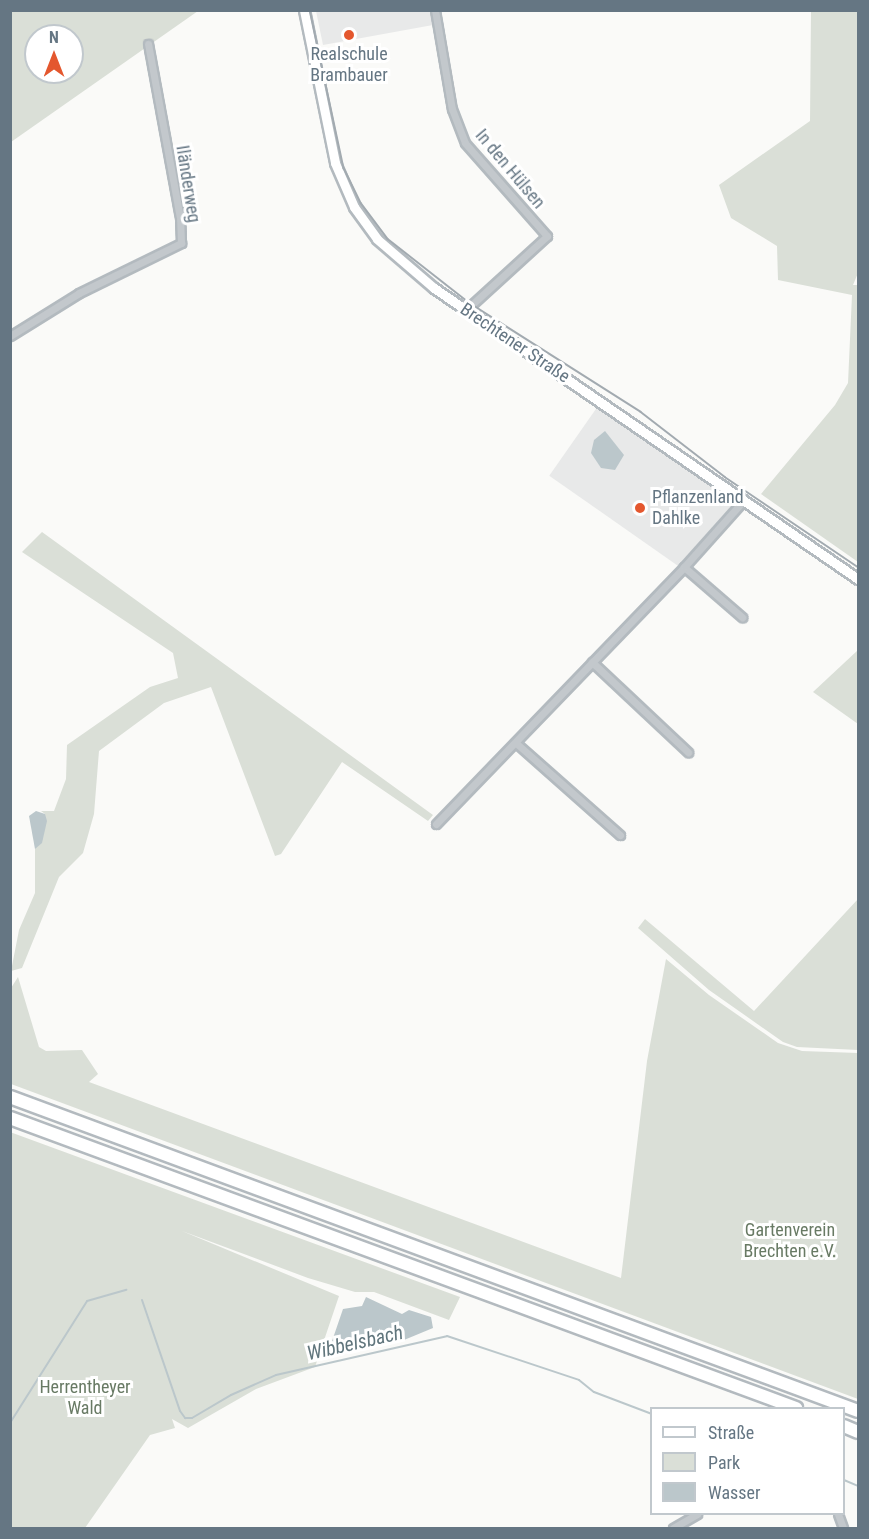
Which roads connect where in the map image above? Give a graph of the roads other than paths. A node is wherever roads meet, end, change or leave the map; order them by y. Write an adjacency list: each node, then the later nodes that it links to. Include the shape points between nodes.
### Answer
1 (304, 10): 4 (main road, Brechtener Straße, via 328,140 350,200 369,230 393,255)
2 (435, 10): 4 (street, In den Hülsen, via 452,109 465,143 547,236)
3 (148, 44): 5 (street, Iländerweg, via 180,218 181,243 96,284)
4 (466, 310): 6 (main road, Brechtener Straße)
5 (10, 336)
6 (744, 500): 7 (street); 8 (main road, Brechtener Straße)
7 (684, 567): 9 (street); 10 (street)
8 (858, 579)
9 (742, 617)
10 (592, 662): 11 (street); 12 (street)
11 (516, 742): 13 (street); 14 (street)
12 (688, 752)
13 (436, 824)
14 (620, 835)
15 (10, 1097): 18 (highway)
16 (10, 1118): 17 (highway)
17 (793, 1407)
18 (858, 1411)
19 (695, 1515): 20 (street)
20 (674, 1528)

